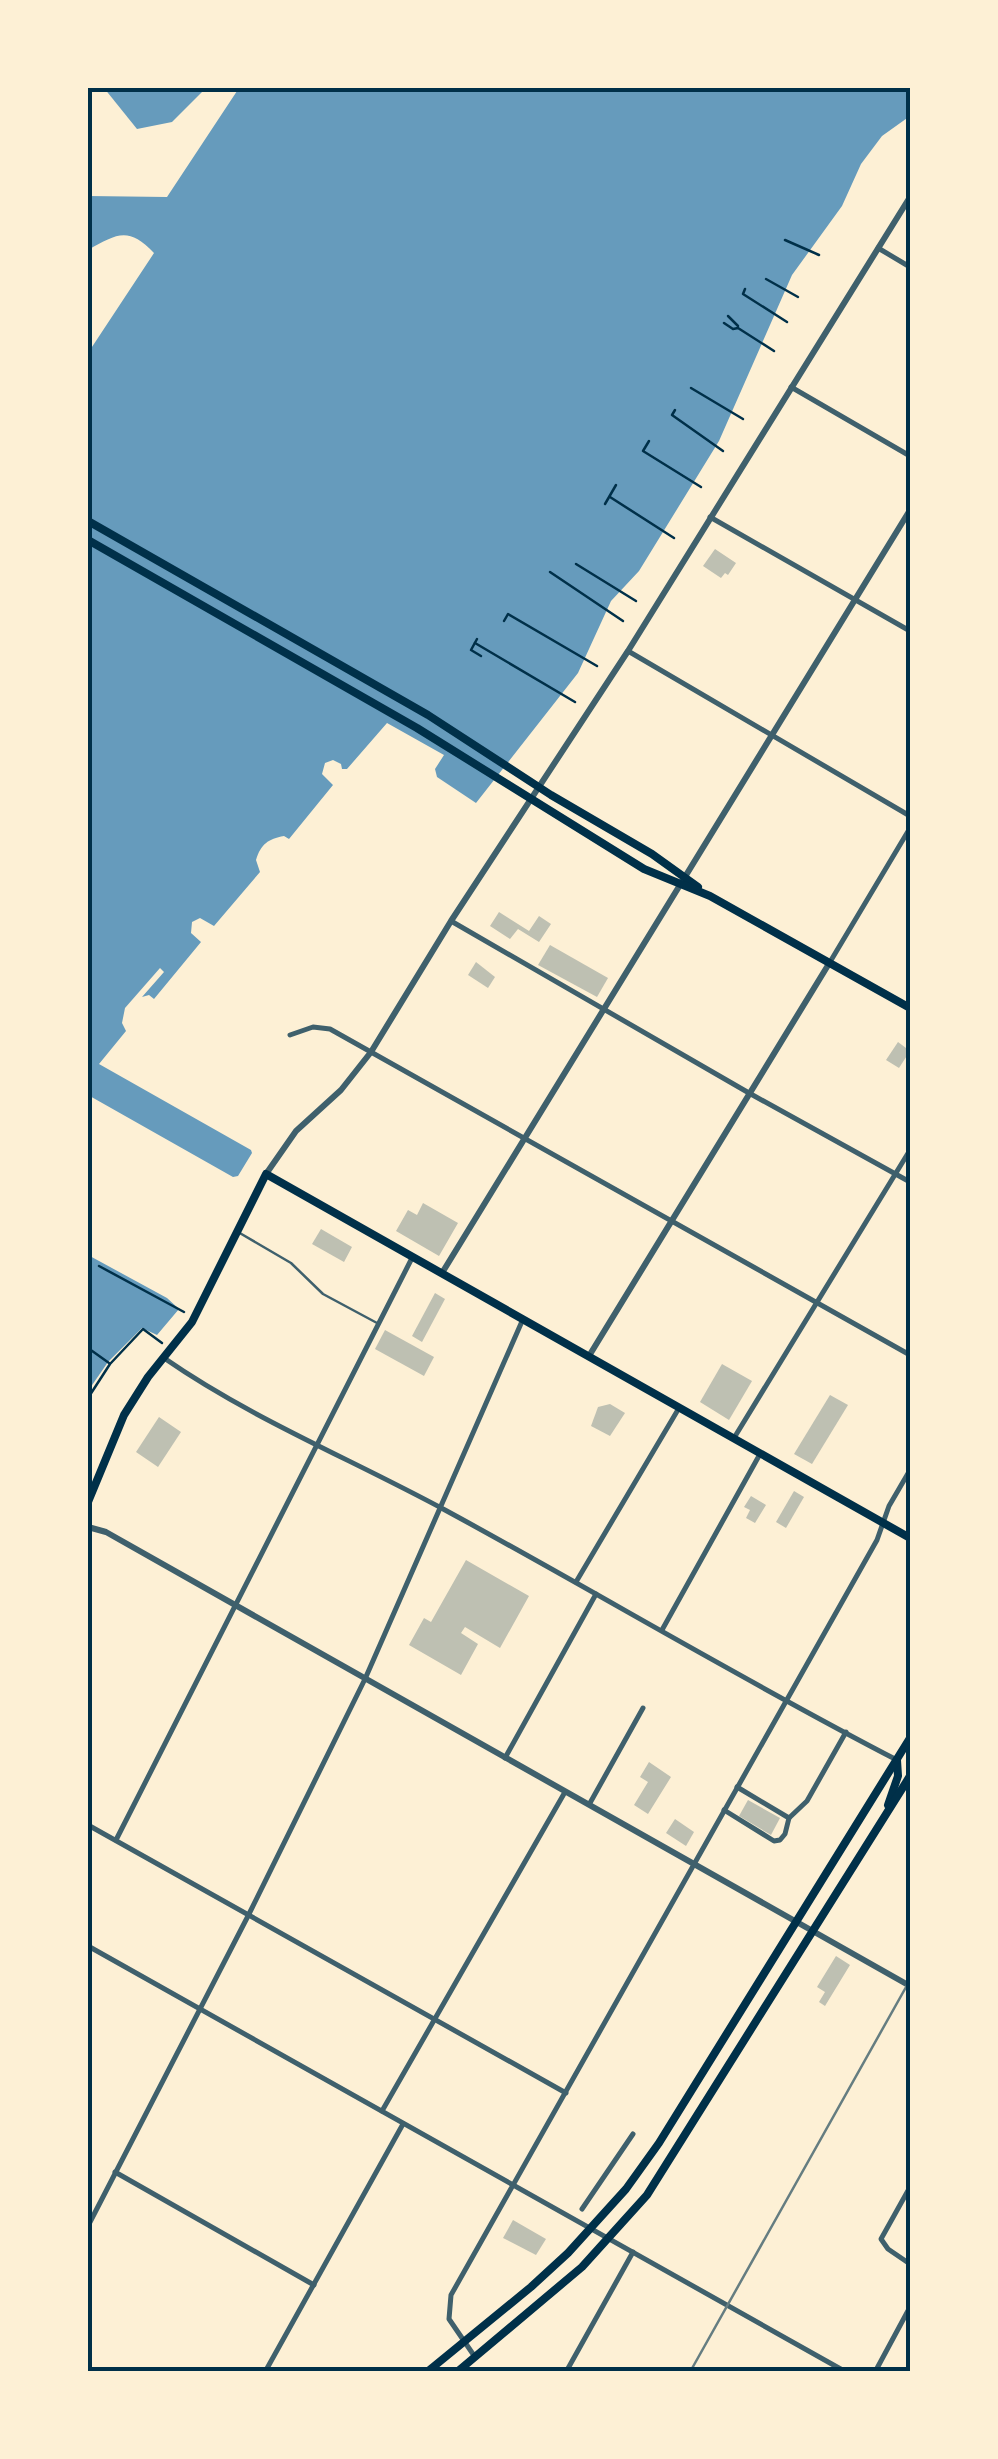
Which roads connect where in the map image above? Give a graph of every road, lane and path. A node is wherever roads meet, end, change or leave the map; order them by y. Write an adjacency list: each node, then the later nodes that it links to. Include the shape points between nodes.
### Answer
1 (910, 198): 3 (street)
2 (785, 240): 4 (path)
3 (878, 248): 5 (street); 14 (street)
4 (818, 255)
5 (910, 267)
6 (766, 279): 8 (path)
7 (745, 290): 10 (path)
8 (798, 297)
9 (728, 316): 12 (path)
10 (787, 322)
11 (724, 323): 12 (path)
12 (738, 328): 13 (path)
13 (774, 351)
14 (791, 387): 20 (street); 26 (street)
15 (691, 388): 17 (path)
16 (675, 410): 19 (path, via 672,415)
17 (742, 419)
18 (649, 441): 22 (path, via 643,450)
19 (723, 451)
20 (910, 456)
21 (616, 486): 23 (path)
22 (701, 487)
23 (610, 497): 24 (path); 28 (path)
24 (605, 504)
25 (910, 510): 32 (street)
26 (710, 517): 32 (street); 37 (street)
27 (88, 521): 44 (main road, via 444,725)
28 (674, 538)
29 (88, 540): 44 (main road, via 416,728 644,869)
30 (576, 564): 33 (path)
31 (550, 572): 35 (path)
32 (855, 598): 36 (street); 41 (street)
33 (636, 601)
34 (504, 621): 39 (path, via 508,614)
35 (624, 621)
36 (910, 631)
37 (628, 651): 41 (street); 45 (street)
38 (482, 656): 40 (path, via 471,650 476,641)
39 (597, 666)
40 (574, 702)
41 (774, 736): 42 (street); 48 (street)
42 (910, 816)
43 (910, 828): 46 (street)
44 (710, 896): 46 (main road)
45 (452, 921): 48 (street); 50 (street)
46 (830, 962): 47 (main road); 51 (street)
47 (910, 1008)
48 (606, 1010): 51 (street); 52 (street)
49 (290, 1034): 50 (street, via 330,1028)
50 (371, 1052): 52 (street); 54 (street)
51 (750, 1093): 55 (street); 57 (street)
52 (526, 1141): 57 (street); 61 (street)
53 (910, 1150): 55 (street)
54 (266, 1174): 58 (main road); 59 (main road)
55 (896, 1174): 56 (street); 62 (street)
56 (910, 1182)
57 (672, 1221): 62 (street); 69 (street)
58 (237, 1232): 65 (lane, via 291,1263 322,1294); 70 (main road, via 192,1322)
59 (412, 1258): 61 (main road); 65 (street)
60 (98, 1266): 63 (path)
61 (442, 1273): 64 (main road)
62 (817, 1304): 68 (street); 74 (street)
63 (184, 1312)
64 (523, 1320): 69 (main road); 79 (street)
65 (379, 1324): 75 (street)
66 (162, 1343): 71 (path, via 143,1328)
67 (88, 1348): 71 (path)
68 (910, 1355)
69 (589, 1356): 73 (main road)
70 (164, 1358): 75 (street); 78 (main road, via 124,1415)
71 (110, 1364): 72 (path)
72 (88, 1398)
73 (680, 1408): 74 (main road); 83 (street)
74 (734, 1438): 76 (main road)
75 (317, 1446): 79 (street); 85 (street)
76 (761, 1453): 80 (main road); 86 (street)
77 (910, 1470): 80 (street)
78 (88, 1502)
79 (441, 1508): 83 (street); 87 (street)
80 (884, 1523): 82 (main road); 88 (street)
81 (88, 1527): 85 (street)
82 (910, 1538)
83 (576, 1583): 84 (street)
84 (596, 1594): 86 (street); 92 (street)
85 (236, 1604): 87 (street); 102 (street)
86 (662, 1630): 88 (street)
87 (365, 1678): 92 (street); 104 (street)
88 (786, 1699): 90 (street); 95 (street)
89 (643, 1708): 97 (street)
90 (846, 1732): 93 (street); 99 (street)
91 (910, 1738): 93 (main road)
92 (505, 1758): 96 (street)
93 (897, 1760): 100 (main road); 105 (main road)
94 (910, 1776): 100 (main road)
95 (737, 1786): 98 (street); 99 (street)
96 (566, 1790): 97 (street); 110 (street)
97 (590, 1803): 103 (street)
98 (724, 1810): 99 (street, via 774,1841 786,1834); 103 (street)
99 (790, 1818)
100 (883, 1819): 106 (main road)
101 (88, 1825): 102 (street)
102 (116, 1840): 104 (street)
103 (694, 1862): 105 (street); 111 (street)
104 (248, 1916): 109 (street); 110 (street)
105 (796, 1921): 106 (street); 120 (main road, via 659,2143)
106 (813, 1930): 108 (street); 121 (main road, via 679,2148)
107 (88, 1946): 109 (street)
108 (910, 1986)
109 (200, 2008): 112 (street); 115 (street)
110 (436, 2018): 111 (street); 112 (street)
111 (566, 2092): 116 (street)
112 (382, 2111): 113 (street)
113 (403, 2124): 116 (street); 124 (street)
114 (633, 2134): 118 (street)
115 (115, 2172): 119 (street); 124 (street)
116 (514, 2185): 120 (street); 126 (street, via 451,2295 448,2316)
117 (910, 2188): 123 (street, via 881,2239)
118 (582, 2208)
119 (88, 2226)
120 (591, 2228): 121 (street); 126 (main road)
121 (610, 2239): 122 (street); 127 (main road)
122 (633, 2252): 131 (street); 132 (street)
123 (910, 2264)
124 (314, 2285): 128 (street)
125 (910, 2307): 133 (street)
126 (464, 2341): 127 (street); 129 (main road)
127 (475, 2357): 130 (main road)
128 (265, 2372)
129 (427, 2372)
130 (457, 2372)
131 (566, 2372)
132 (846, 2372)
133 (875, 2372)

